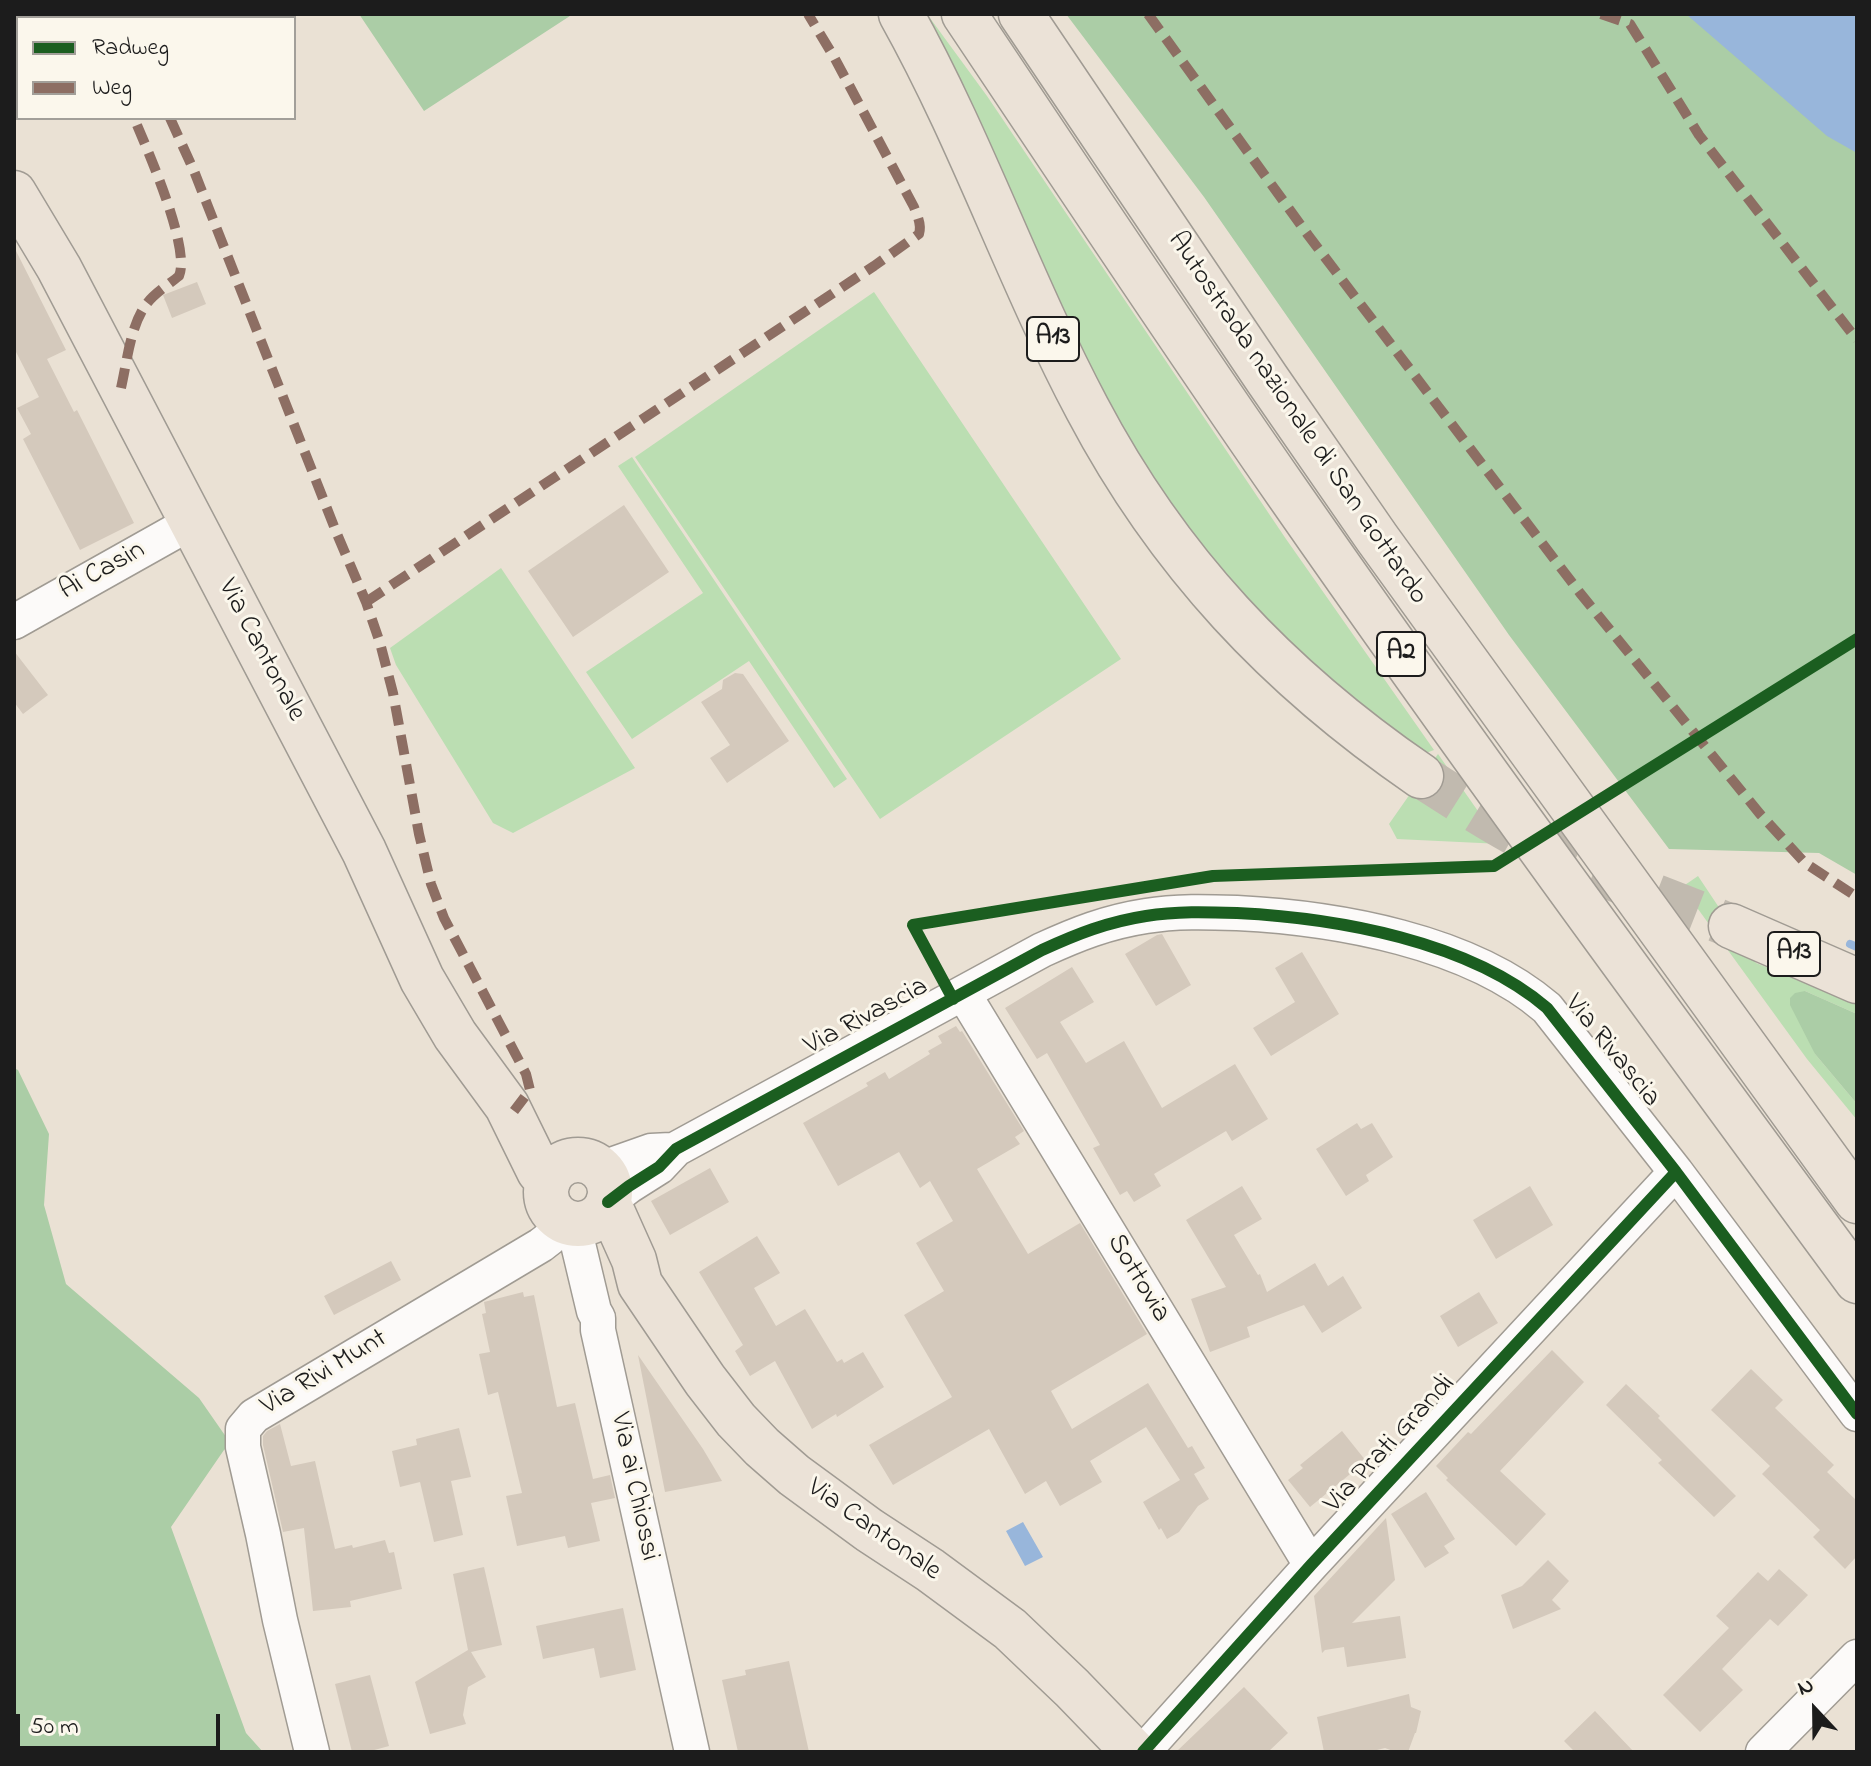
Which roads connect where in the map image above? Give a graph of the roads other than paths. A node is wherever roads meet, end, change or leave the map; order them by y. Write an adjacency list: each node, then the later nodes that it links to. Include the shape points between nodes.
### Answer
1 (901, 14): 7 (main road, A13, via 946,99 1065,366 1145,506 1197,576 1285,670)
2 (964, 14): 16 (main road, A2, via 1353,587)
3 (1021, 14): 8 (main road, Autostrada nazionale di San Gottardo / A2, via 1377,538)
4 (14, 193): 5 (main road, Via Cantonale)
5 (192, 522): 6 (street, Ai Casin); 14 (main road, Via Cantonale, via 364,851 422,979 507,1106 539,1171)
6 (14, 622)
7 (1421, 776)
8 (1629, 887): 12 (main road, A2); 15 (main road, A2)
9 (1731, 926): 10 (main road, A13)
10 (1857, 981)
11 (963, 993): 13 (street, Via Rivascia, via 1080,932 1149,915 1259,914 1380,932 1462,958 1529,993 1561,1024); 14 (street, Via Rivascia, via 676,1149 629,1186); 20 (street, Sottovia)
12 (1857, 1150)
13 (1676, 1172): 19 (street, Via Rivascia); 20 (street, Via Prati Grandi)
14 (578, 1193): 17 (main road, Via Cantonale, via 634,1260); 18 (street, Via ai Chiossi); 22 (street, Via Rivi Munt, via 541,1245 254,1416 243,1429)
15 (1857, 1201)
16 (1857, 1281)
17 (640, 1284): 18 (street); 24 (main road, Via Cantonale, via 721,1402 762,1447 827,1500 1010,1629)
18 (598, 1318): 23 (street, Via ai Chiossi)
19 (1857, 1414)
20 (1311, 1565): 25 (street, Via Prati Grandi)
21 (1857, 1657): 26 (street)
22 (312, 1752)
23 (692, 1752)
24 (1134, 1752)
25 (1143, 1752)
26 (1763, 1752)

